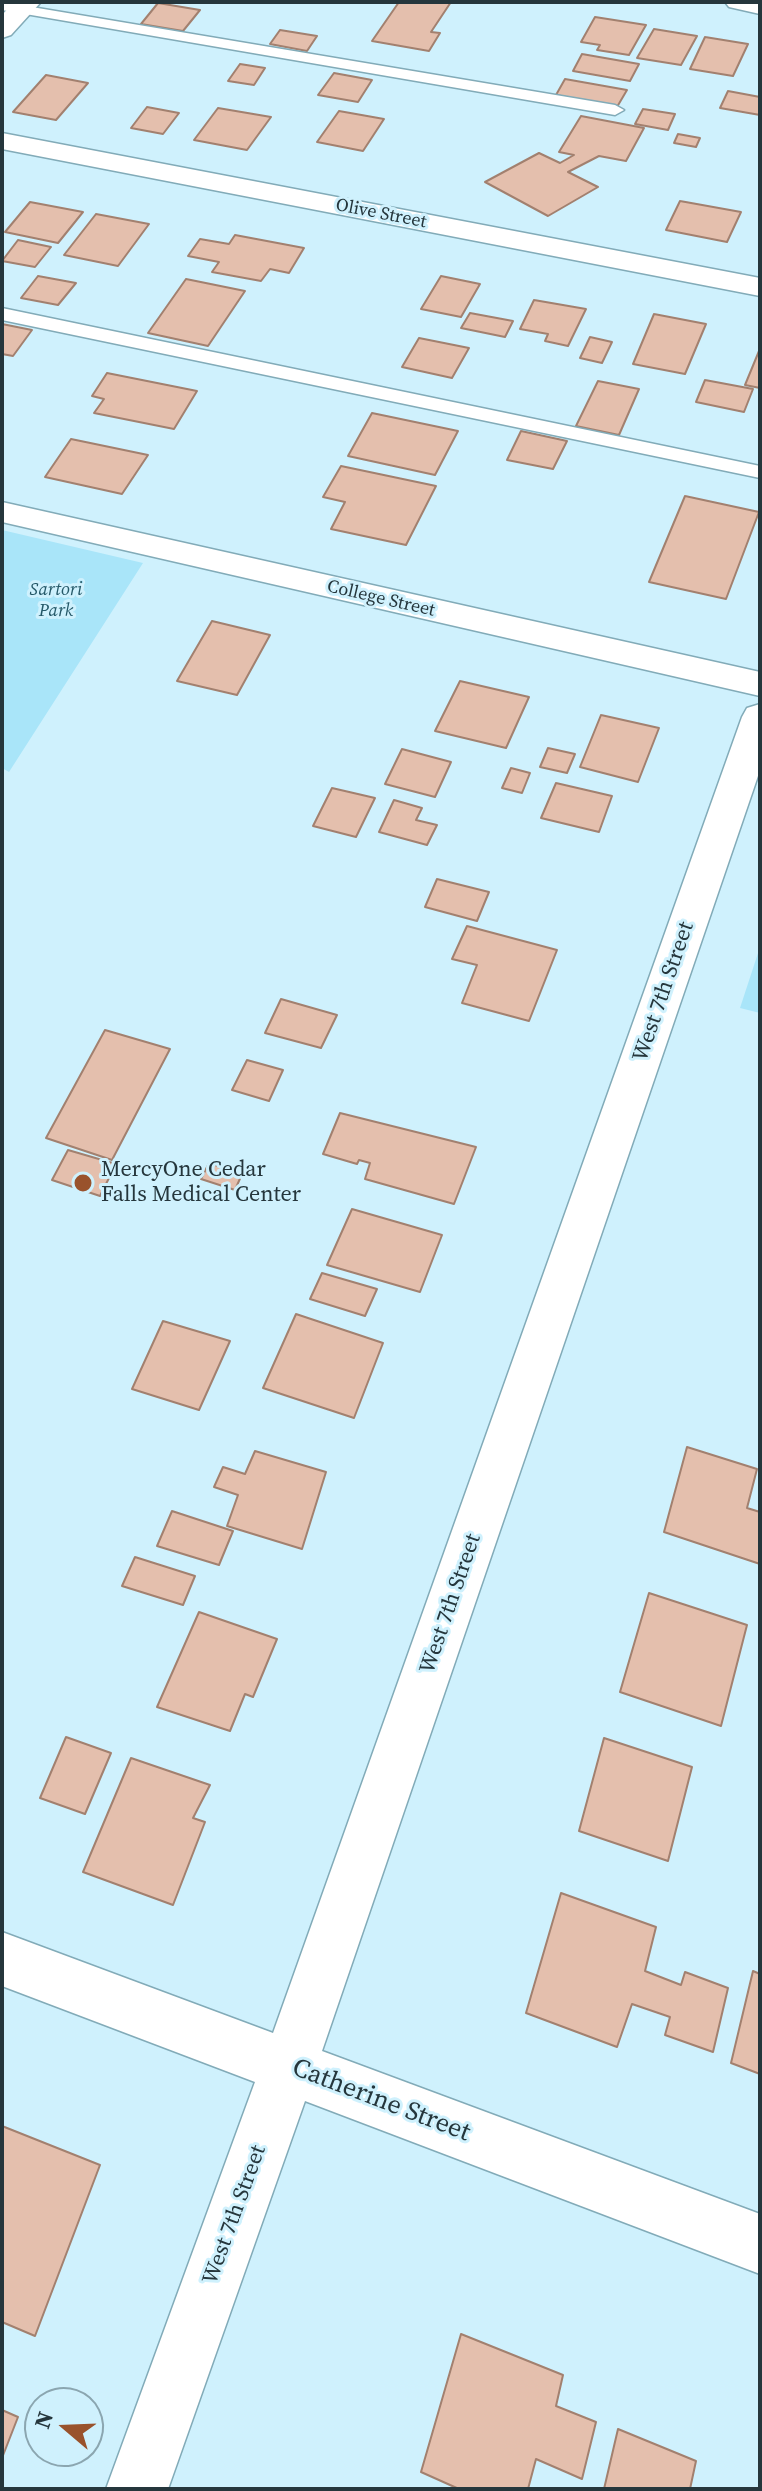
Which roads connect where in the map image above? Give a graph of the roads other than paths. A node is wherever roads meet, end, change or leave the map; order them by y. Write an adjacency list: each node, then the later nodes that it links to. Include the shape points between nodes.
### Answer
1 (738, 2): 3 (street)
2 (17, 5): 4 (street); 5 (lane)
3 (760, 6)
4 (2, 30)
5 (615, 110)
6 (2, 141): 7 (street, Olive Street)
7 (760, 287)
8 (2, 314): 9 (lane)
9 (760, 472)
10 (2, 512): 11 (street, College Street)
11 (760, 684)
12 (760, 717): 14 (street, West 7th Street)
13 (2, 1959): 14 (street, Catherine Street)
14 (289, 2067): 15 (street, Catherine Street); 16 (street, West 7th Street)
15 (760, 2244)
16 (137, 2489)

